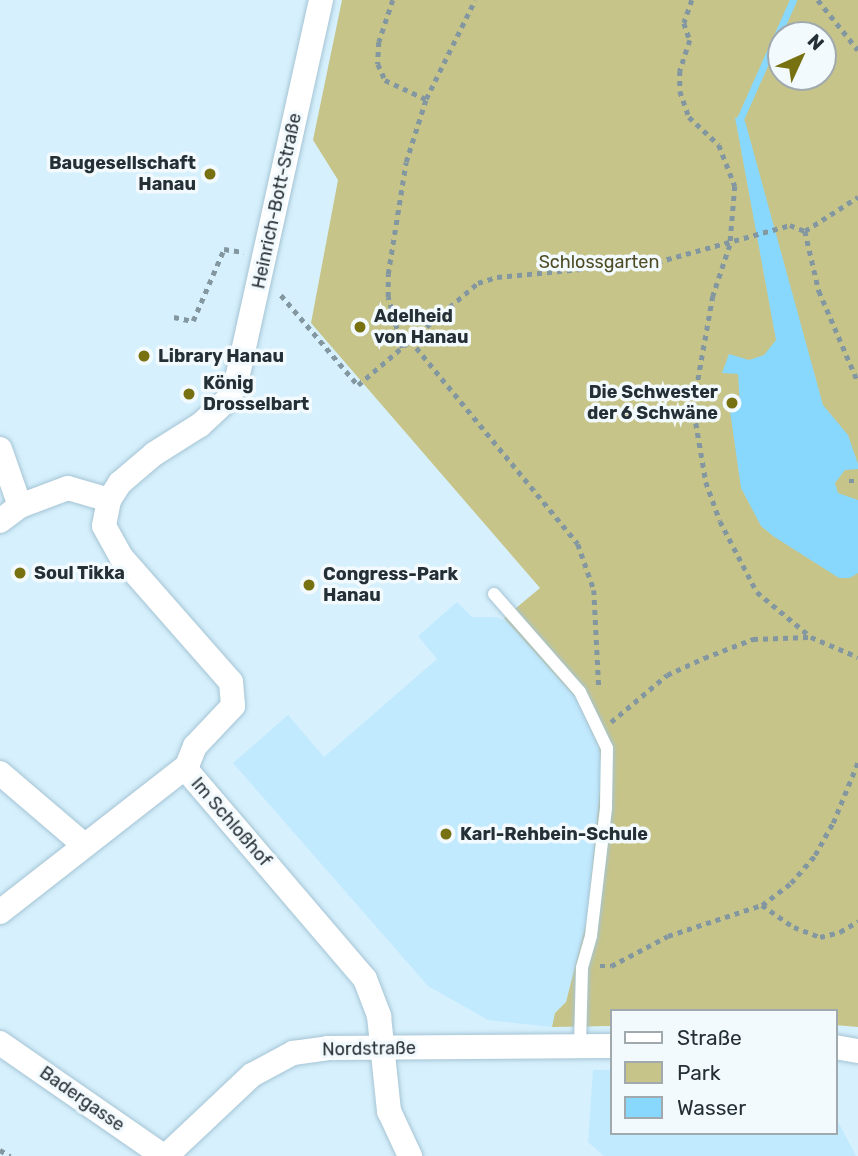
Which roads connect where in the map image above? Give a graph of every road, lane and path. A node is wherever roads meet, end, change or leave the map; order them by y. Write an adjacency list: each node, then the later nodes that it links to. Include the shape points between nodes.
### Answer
1 (321, 0): 11 (street, Heinrich-Bott-Straße)
2 (393, 0): 7 (path, via 379,42 378,64 385,80)
3 (475, 0): 7 (path)
4 (692, 0): 10 (path, via 684,23 690,40 680,71 680,91 689,117 719,145 735,186)
5 (818, 0): 6 (path)
6 (858, 50)
7 (426, 99): 15 (path, via 405,162 388,274 388,297)
8 (858, 197): 9 (path)
9 (805, 231): 10 (path, via 790,225); 16 (path, via 830,321)
10 (730, 245): 14 (path, via 626,267 497,276 471,289); 24 (path, via 713,296 697,386 696,422 706,482 720,521 757,592)
11 (265, 255): 13 (path, via 224,248 193,321); 20 (street, Heinrich-Bott-Straße, via 243,364 227,400 200,425 133,470)
12 (294, 311): 15 (path, via 358,385)
13 (174, 317)
14 (410, 340): 15 (path); 26 (path, via 578,544 594,590)
15 (402, 348)
16 (858, 382)
17 (0, 449): 21 (street)
18 (849, 481): 19 (path)
19 (858, 481)
20 (109, 500): 21 (street, via 68,488); 29 (street, Im Schloßhof, via 106,536 231,682 233,706 195,746)
21 (20, 506): 22 (street)
22 (0, 521)
23 (494, 594): 27 (lane, via 580,692)
24 (811, 637): 25 (path); 27 (path, via 752,639 704,658 667,676)
25 (858, 657)
26 (599, 692)
27 (601, 731): 35 (lane, via 608,771 606,808 591,936)
28 (858, 762): 32 (path, via 815,855 791,883)
29 (187, 766): 31 (street); 39 (street, Im Schloßhof, via 197,786 365,979 379,1016)
30 (0, 773): 31 (street)
31 (84, 845): 33 (street)
32 (762, 905): 34 (path, via 794,927 820,937); 35 (path, via 668,936 611,966)
33 (0, 912)
34 (858, 921)
35 (582, 968): 37 (lane)
36 (0, 1043): 44 (street, Badergasse)
37 (580, 1046): 38 (street, Nordstraße); 39 (street, Nordstraße)
38 (610, 1046)
39 (380, 1047): 44 (street, Nordstraße, via 310,1050 271,1061 208,1112); 45 (street, Im Schloßhof, via 389,1111)
40 (837, 1047): 41 (street)
41 (858, 1051)
42 (0, 1150): 43 (path)
43 (10, 1156)
44 (164, 1156)
45 (410, 1156)

